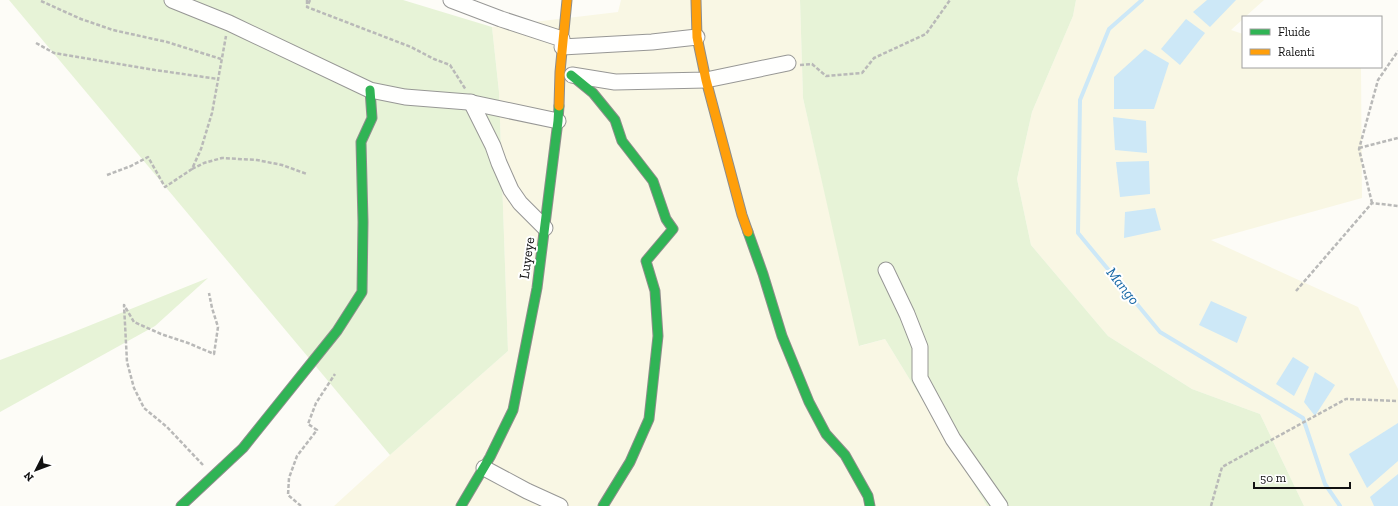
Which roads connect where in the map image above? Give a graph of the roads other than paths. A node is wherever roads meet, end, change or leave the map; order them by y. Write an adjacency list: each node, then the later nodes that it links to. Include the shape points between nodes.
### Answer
1 (172, 0): 10 (street, via 229,23)
2 (451, 0): 6 (street)
3 (567, 0): 6 (street, Luyeye)
4 (696, 0): 5 (street)
5 (697, 37): 6 (street, via 652,42); 9 (street)
6 (562, 43): 8 (street, Luyeye)
7 (788, 63): 9 (street)
8 (565, 74): 9 (street, via 615,82); 12 (street, Luyeye); 19 (street, via 594,93 615,120 622,141 654,181 666,219 673,229 646,261 655,291 658,336 649,419 630,462)
9 (706, 80): 20 (street, via 742,215 782,336 809,402 826,434 845,455 862,483)
10 (370, 90): 11 (street, via 405,97); 16 (street, via 372,118 361,142 362,292 337,331 243,448)
11 (471, 102): 12 (street); 13 (street, via 511,190 520,204)
12 (558, 121): 13 (street, Luyeye)
13 (545, 228): 15 (street, Luyeye, via 537,288 512,410)
14 (886, 270): 21 (street, via 920,347 920,378 953,439)
15 (484, 468): 17 (street, Luyeye); 18 (street)
16 (181, 506)
17 (461, 506)
18 (560, 506)
19 (603, 506)
20 (870, 506)
21 (1000, 506)

